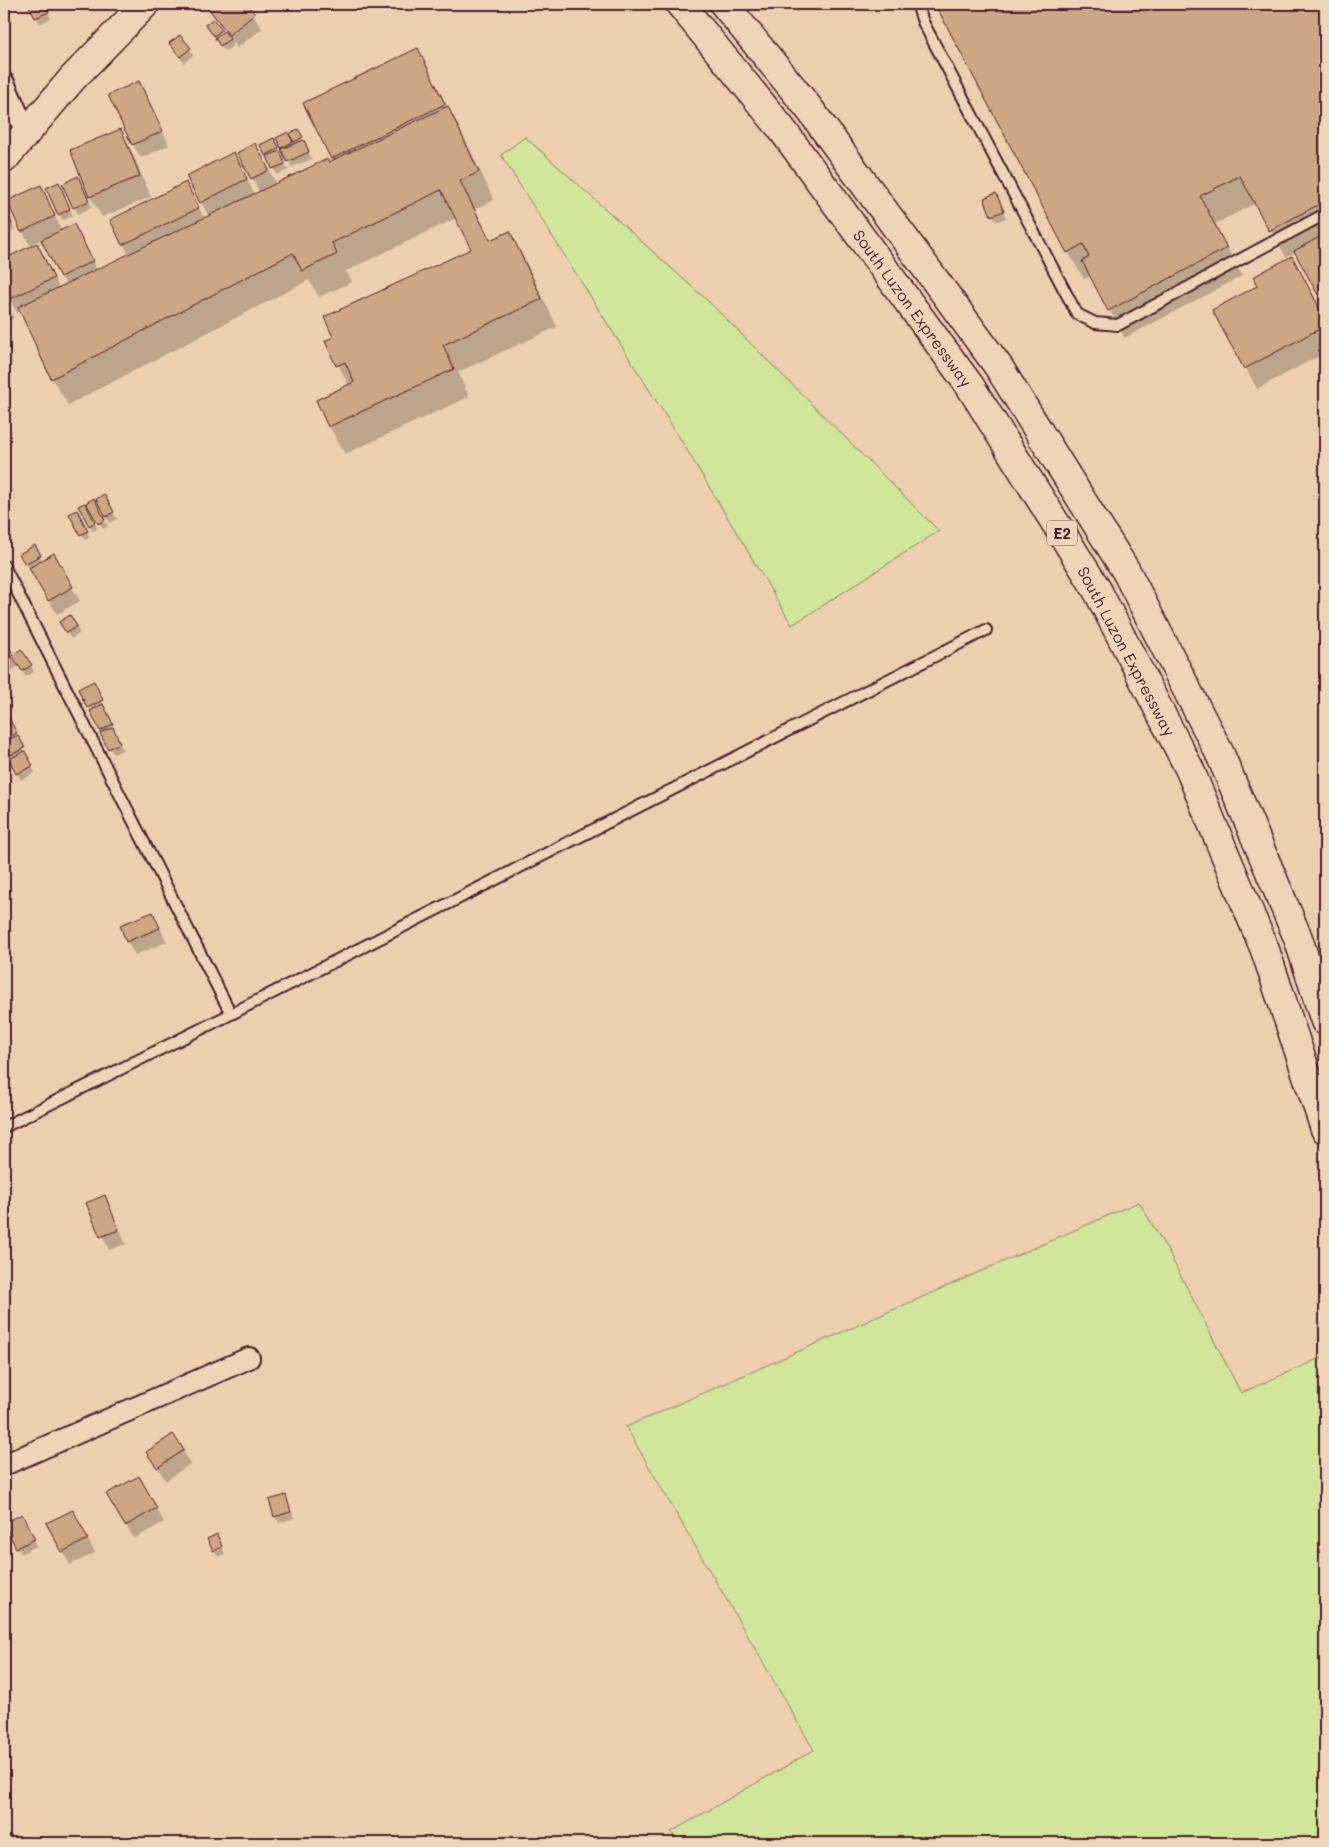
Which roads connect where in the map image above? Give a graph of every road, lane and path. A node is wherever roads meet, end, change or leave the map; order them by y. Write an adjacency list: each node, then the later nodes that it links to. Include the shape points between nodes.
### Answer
1 (145, 4): 6 (main road)
2 (680, 4): 14 (main road, South Luzon Expressway / E2, via 781,128 970,386 1096,588 1197,787 1266,950)
3 (724, 4): 12 (main road, E2, via 808,107 998,366 1126,571 1220,754 1298,938)
4 (917, 4): 8 (lane, via 923,22 1076,314 1095,323 1118,325)
5 (4, 83): 6 (street)
6 (26, 132): 7 (main road)
7 (4, 159)
8 (1325, 214)
9 (4, 566): 11 (lane)
10 (986, 630): 11 (lane)
11 (231, 1014): 13 (lane)
12 (1325, 1021)
13 (4, 1126)
14 (1325, 1129)
15 (249, 1358): 16 (street)
16 (4, 1466)

